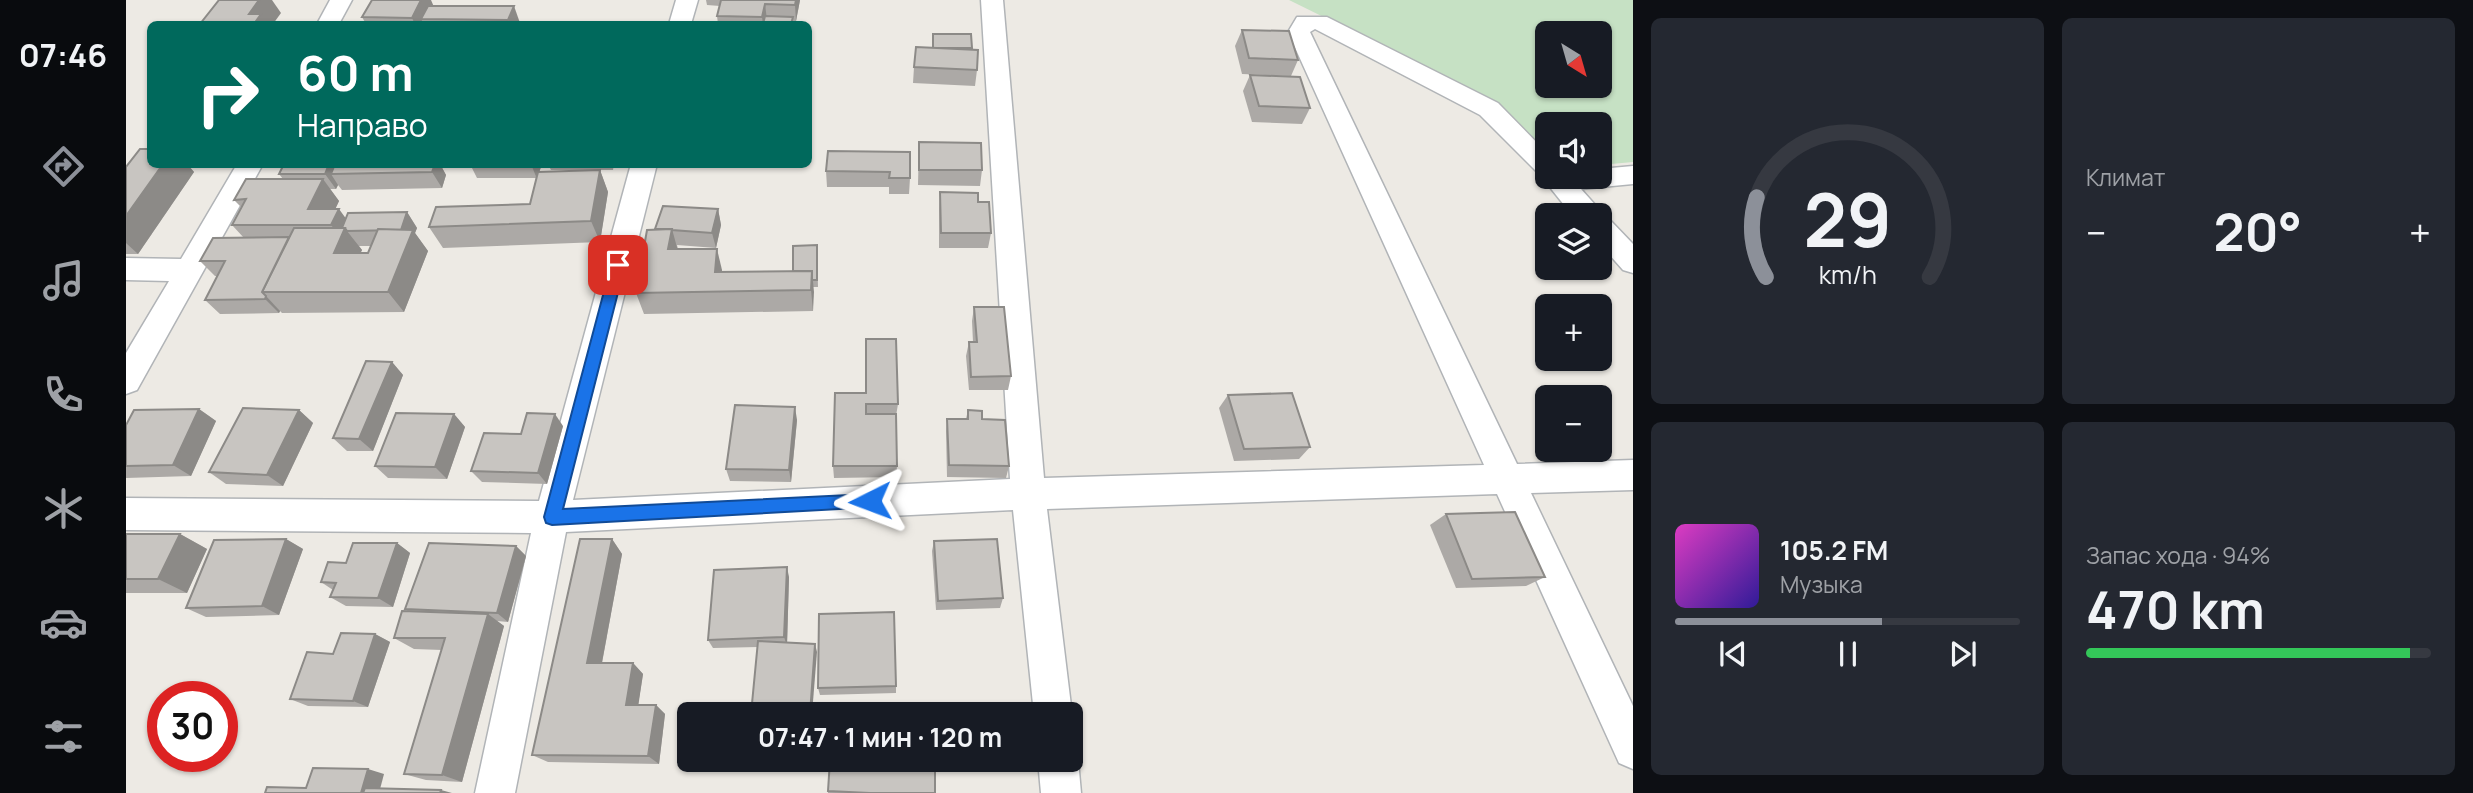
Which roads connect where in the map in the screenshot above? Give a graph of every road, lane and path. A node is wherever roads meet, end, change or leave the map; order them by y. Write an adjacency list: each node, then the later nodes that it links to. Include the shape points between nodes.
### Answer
1 (341, 0): 4 (street)
2 (687, 0): 5 (street)
3 (992, 0): 20 (street)
4 (330, 21)
5 (681, 21)
6 (1535, 157): 19 (street, via 1489,109 1319,22 1305,23 1299,32)
7 (248, 168): 16 (street)
8 (643, 168): 22 (street)
9 (1612, 175): 10 (street)
10 (1633, 175)
11 (1565, 189): 12 (street)
12 (1577, 203)
13 (1612, 240): 14 (street)
14 (1633, 262)
15 (126, 269): 16 (street)
16 (191, 270): 17 (street)
17 (126, 381)
18 (1633, 475): 19 (street)
19 (1508, 480): 20 (street); 24 (street)
20 (1028, 494): 22 (street); 23 (street)
21 (126, 514): 22 (street)
22 (552, 517): 26 (street)
23 (1052, 702)
24 (1633, 749)
25 (1059, 772): 27 (street)
26 (495, 793)
27 (1061, 793)

